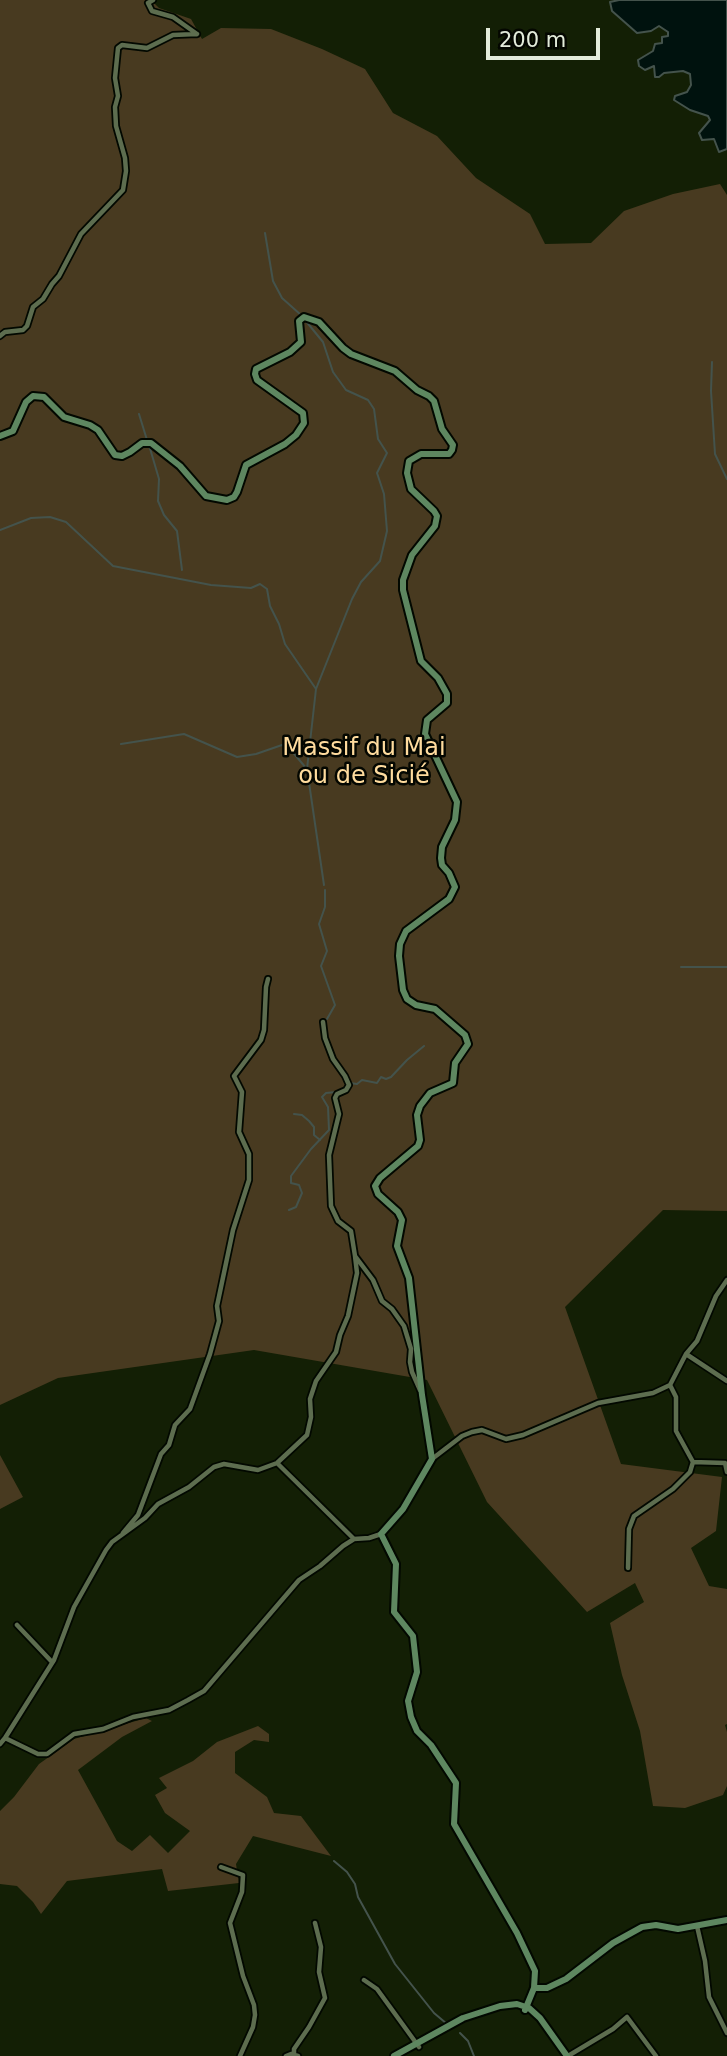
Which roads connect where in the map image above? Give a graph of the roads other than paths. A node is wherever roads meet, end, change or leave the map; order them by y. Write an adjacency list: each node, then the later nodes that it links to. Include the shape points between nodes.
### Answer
1 (153, 0): 2 (street, via 148,3 152,12 173,17 197,34 173,35 147,48 118,48 115,107 125,158 122,190 80,234 59,276 33,307 27,326)
2 (0, 336)
3 (0, 436): 11 (street, via 13,431 26,402 33,396 44,397 64,417 98,430 115,455 151,443 180,466 206,496 227,500 234,497 246,465 285,444 304,423 303,413 254,374 301,342 299,321 304,317 319,322 351,354 396,371 433,401 452,450 445,455 421,454 409,461 411,489 437,516 435,526 412,555 403,590 421,661 447,694 447,704 427,720 425,734 457,802 441,858 455,887 443,904 406,931 399,956 407,999 438,1011 465,1035 468,1044 455,1063 453,1083 430,1093 420,1106 418,1146 375,1186 402,1220 397,1246 410,1278)
4 (268, 979): 17 (street, via 261,1040 234,1076 242,1092 239,1132 249,1154 249,1180 233,1230 211,1354 190,1409 175,1425 161,1454 138,1515)
5 (323, 1022): 6 (street, via 333,1059 349,1085 335,1098 339,1114 329,1155 329,1199 338,1221 351,1231)
6 (355, 1256): 11 (street, via 382,1301 404,1326 412,1372); 14 (street, via 351,1307 336,1352 316,1381 307,1435)
7 (727, 1280): 8 (street)
8 (686, 1354): 9 (street); 10 (street)
9 (727, 1381)
10 (670, 1385): 12 (street, via 653,1393 598,1403 523,1435 506,1439 482,1430 472,1432); 13 (street, via 676,1396 676,1431)
11 (422, 1395): 12 (street)
12 (432, 1459): 16 (street, via 403,1509)
13 (693, 1462): 15 (street, via 725,1463); 19 (street, via 690,1472 673,1489 634,1516)
14 (277, 1463): 17 (street, via 254,1470 219,1464 158,1504); 18 (street)
15 (727, 1472)
16 (381, 1534): 18 (street); 29 (street, via 396,1564 394,1612 413,1636 417,1672 408,1701 411,1717 456,1783 454,1824 536,1971)
17 (120, 1536): 21 (street, via 106,1550 78,1599)
18 (354, 1539): 22 (street, via 299,1580 206,1689 188,1700 169,1710 74,1734 47,1754)
19 (628, 1568)
20 (17, 1625): 21 (street)
21 (52, 1662): 22 (street)
22 (5, 1738): 23 (street)
23 (0, 1744)
24 (221, 1867): 34 (street, via 243,1875 230,1923 255,2010)
25 (727, 1920): 27 (street)
26 (315, 1923): 33 (street, via 324,1998 295,2049)
27 (697, 1926): 29 (street, via 642,1927 566,1979 547,1988); 31 (street, via 709,1997)
28 (365, 1980): 32 (street, via 377,1989)
29 (534, 1988): 30 (street)
30 (525, 2008): 32 (street, via 508,2004 475,2013); 38 (street, via 536,2013)
31 (727, 2033)
32 (418, 2046): 36 (street); 37 (street)
33 (296, 2055): 35 (street)
34 (240, 2056)
35 (286, 2056)
36 (394, 2056)
37 (403, 2056)
38 (567, 2056): 39 (street, via 627,2017)
39 (656, 2056)

